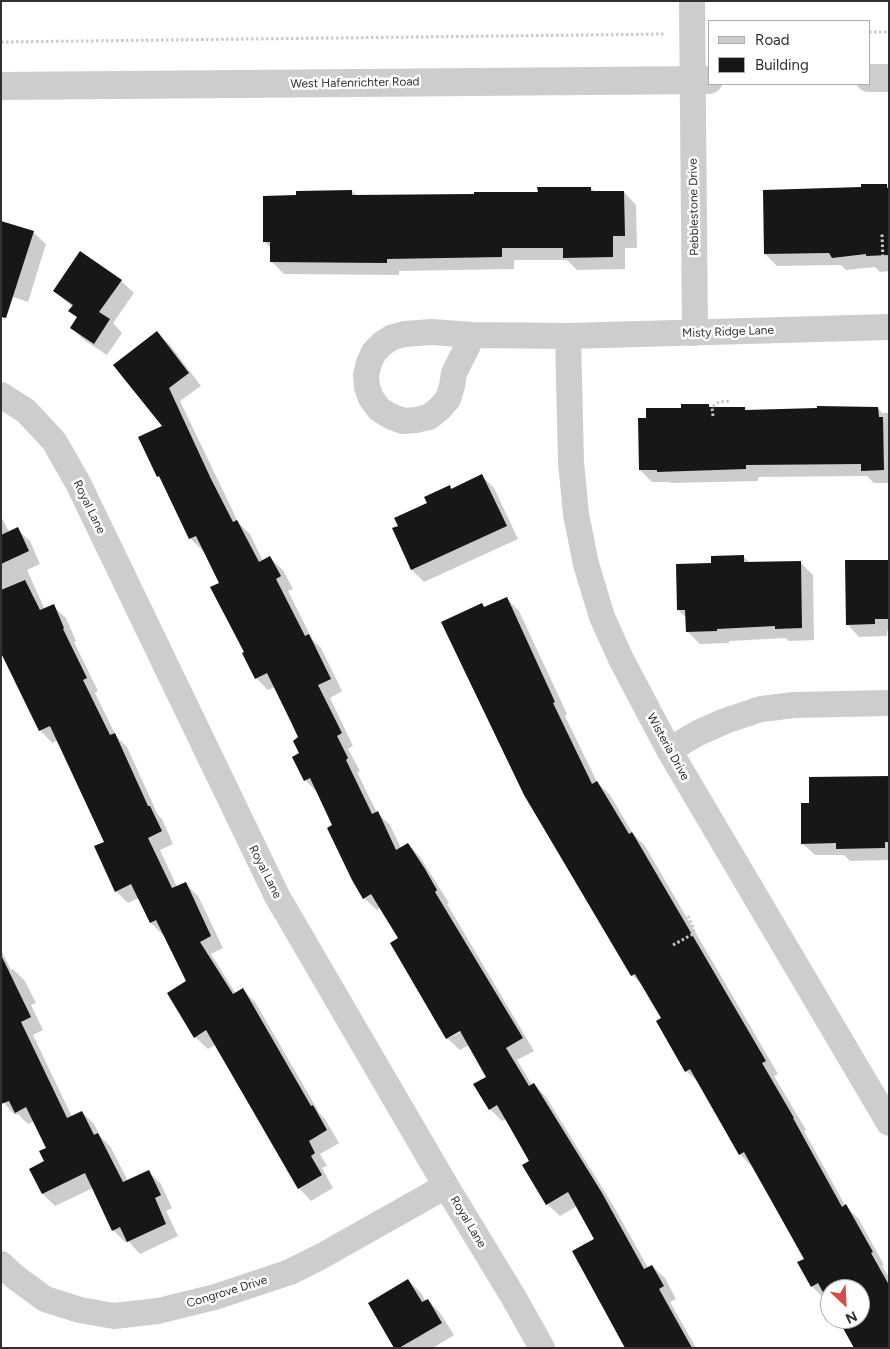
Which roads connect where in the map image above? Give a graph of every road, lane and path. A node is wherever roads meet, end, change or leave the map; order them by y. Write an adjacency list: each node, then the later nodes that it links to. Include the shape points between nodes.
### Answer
1 (692, 1): 8 (street, Pebblestone Drive)
2 (870, 32): 3 (path)
3 (889, 32)
4 (655, 34): 5 (path)
5 (1, 42)
6 (870, 78): 7 (street)
7 (889, 78)
8 (701, 80): 9 (street, West Hafenrichter Road); 13 (street, Pebblestone Drive)
9 (1, 86)
10 (882, 234): 11 (path, via 883,261)
11 (872, 262)
12 (889, 327): 13 (street, Misty Ridge Lane)
13 (696, 333): 15 (street, Misty Ridge Lane)
14 (472, 335): 15 (street, Misty Ridge Lane)
15 (568, 336): 20 (street, Wisteria Drive, via 571,462 576,514 586,564 602,617)
16 (1, 395): 24 (street, Royal Lane, via 26,411 54,441 78,483 277,896)
17 (731, 401): 18 (path, via 719,402 712,407)
18 (713, 416)
19 (889, 703): 20 (street, via 761,709 698,733)
20 (669, 750): 23 (street, Wisteria Drive)
21 (688, 916): 22 (path, via 693,934)
22 (674, 944)
23 (888, 1119)
24 (446, 1186): 25 (street, Congrove Drive, via 290,1272 215,1298 158,1311 114,1316 80,1310 45,1299); 26 (street, Royal Lane)
25 (1, 1264)
26 (542, 1348)

